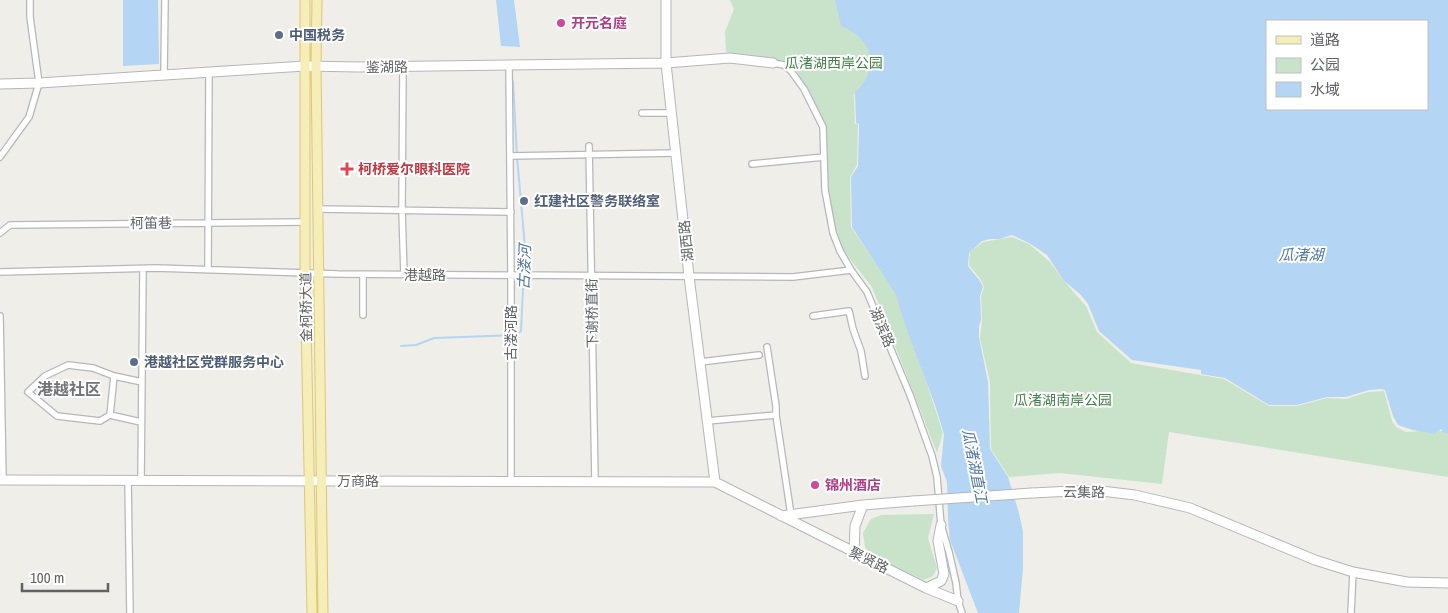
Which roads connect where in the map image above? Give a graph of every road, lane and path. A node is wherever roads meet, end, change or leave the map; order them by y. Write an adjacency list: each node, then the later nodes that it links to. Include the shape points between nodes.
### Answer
1 (30, 0): 14 (street)
2 (165, 0): 13 (street)
3 (305, 0): 10 (main road, 金柯桥大道)
4 (317, 0): 8 (main road, 金柯桥大道)
5 (666, 0): 6 (street, 湖西路)
6 (666, 63): 7 (street, 鉴湖路, via 730,58); 9 (street, 鉴湖路); 17 (street, 湖西路)
7 (773, 63): 22 (street, 湖滨路, via 792,71 804,89 823,127)
8 (316, 65): 10 (street, 鉴湖路); 11 (street, 鉴湖路); 25 (main road, 金柯桥大道)
9 (508, 65): 11 (street, 鉴湖路); 21 (street, 古溇河路)
10 (305, 66): 12 (street, 鉴湖路); 28 (main road, 金柯桥大道)
11 (403, 66): 26 (street)
12 (209, 71): 13 (street, 鉴湖路); 29 (street)
13 (164, 74): 14 (street, 鉴湖路)
14 (39, 83): 15 (street, 鉴湖路); 23 (street, via 29,117)
15 (0, 84)
16 (642, 113): 17 (street)
17 (671, 113): 19 (street, 湖西路)
18 (589, 146): 20 (street, 下谢桥直街)
19 (676, 153): 20 (street); 41 (street, 湖西路)
20 (589, 155): 21 (street); 40 (street, 下谢桥直街)
21 (514, 156): 27 (street, 古溇河路)
22 (824, 157): 24 (street); 33 (street, 湖滨路, via 825,190 833,233)
23 (0, 158)
24 (752, 164)
25 (319, 209): 26 (street); 36 (main road, 金柯桥大道)
26 (402, 211): 27 (street); 38 (street)
27 (510, 212): 39 (street, 古溇河路)
28 (305, 222): 29 (street, 柯笛巷); 35 (main road, 金柯桥大道)
29 (208, 223): 30 (street, 柯笛巷, via 10,225); 32 (street)
30 (0, 233)
31 (143, 269): 32 (street, 港越路); 34 (street, 港越路); 50 (street)
32 (208, 270): 35 (street, 港越路)
33 (851, 270): 41 (street, 港越路, via 793,277); 66 (street, 湖滨路, via 867,292 932,456)
34 (0, 272)
35 (305, 273): 36 (street, 港越路); 58 (main road, 金柯桥大道)
36 (320, 273): 37 (street, 港越路); 59 (main road, 金柯桥大道)
37 (363, 274): 38 (street, 港越路); 42 (street)
38 (404, 274): 39 (street, 港越路)
39 (511, 275): 40 (street, 港越路); 60 (street, 古溇河路)
40 (591, 275): 41 (street, 港越路); 61 (street, 下谢桥直街)
41 (689, 276): 47 (street, 湖西路)
42 (362, 315)
43 (0, 316): 55 (street)
44 (813, 316): 49 (street, via 849,311)
45 (766, 347): 52 (street)
46 (759, 355): 47 (street)
47 (700, 362): 53 (street, 湖西路)
48 (114, 376): 50 (street); 51 (street); 51 (street, via 92,368 68,365 44,376 28,392 57,416 100,421)
49 (865, 376)
50 (142, 382): 54 (street)
51 (110, 415): 54 (street)
52 (776, 415): 53 (street); 64 (street)
53 (708, 421): 62 (street, 湖西路)
54 (141, 422): 57 (street)
55 (1, 480): 56 (street, 万商路)
56 (128, 480): 57 (street, 万商路); 73 (street)
57 (141, 480): 58 (street, 万商路)
58 (310, 480): 59 (street, 万商路); 74 (main road, 金柯桥大道)
59 (322, 480): 60 (street, 万商路); 72 (main road, 金柯桥大道)
60 (511, 481): 61 (street, 万商路)
61 (595, 481): 62 (street, 万商路)
62 (715, 482): 65 (street)
63 (863, 506): 64 (street, 云集路); 67 (street, via 855,526); 68 (street, 云集路, bridge, via 1093,490 1135,495 1190,508 1315,560)
64 (791, 515): 65 (street, 云集路)
65 (780, 516): 67 (street, 聚贤路)
66 (941, 525): 70 (street, via 938,540 944,574 941,581); 71 (street, 湖滨路)
67 (854, 552): 70 (street, 聚贤路)
68 (1353, 572): 69 (street, 云集路, via 1408,582); 76 (street)
69 (1448, 583)
70 (926, 588): 71 (street, 聚贤路)
71 (958, 601): 75 (street, 湖滨路)
72 (323, 612)
73 (130, 613)
74 (312, 613)
75 (962, 613)
76 (1351, 613)

